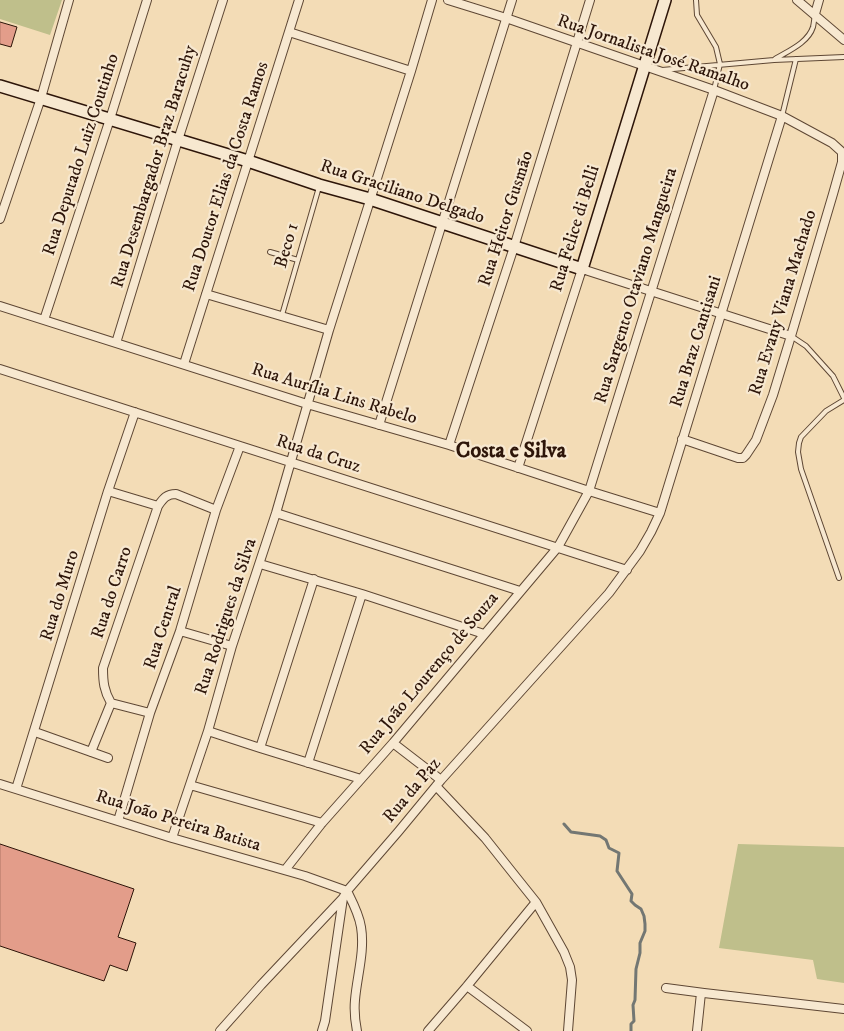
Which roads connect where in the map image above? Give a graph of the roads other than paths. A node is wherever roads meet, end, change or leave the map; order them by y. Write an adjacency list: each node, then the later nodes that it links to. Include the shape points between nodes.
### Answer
1 (70, 0): 27 (street)
2 (147, 0): 29 (street, Rua Deputado Luiz Coutinho)
3 (223, 0): 30 (street, Rua Desembargador Braz Baracuhy)
4 (299, 0): 15 (street, Rua Doutor Elias da Costa Ramos)
5 (432, 0): 23 (street, Rua Rodrigues da Silva)
6 (448, 0): 14 (street, Rua Jornalista José Ramalho)
7 (512, 0): 14 (street)
8 (590, 0): 17 (street, Rua Heitor Gusmão)
9 (665, 0): 22 (street, Rua Felice di Belli)
10 (696, 0): 21 (lane, via 697,15 716,47)
11 (797, 0): 13 (street)
12 (819, 0): 13 (street)
13 (815, 14): 16 (street); 20 (lane, via 814,26 804,41)
14 (506, 18): 17 (street, Rua Jornalista José Ramalho); 36 (street)
15 (289, 32): 23 (street); 32 (street, Rua Doutor Elias da Costa Ramos)
16 (844, 40)
17 (578, 43): 22 (street, Rua Jornalista José Ramalho); 37 (street, Rua Heitor Gusmão)
18 (844, 57): 19 (lane)
19 (796, 59): 20 (lane); 28 (lane)
20 (774, 60): 21 (lane)
21 (720, 64): 24 (lane); 26 (lane)
22 (645, 67): 24 (street, Rua Jornalista José Ramalho); 40 (street, Rua Felice di Belli)
23 (411, 71): 34 (street, Rua Rodrigues da Silva)
24 (658, 71): 26 (street, Rua Jornalista José Ramalho)
25 (0, 86): 27 (street, Rua Graciliano Delgado)
26 (714, 90): 28 (street, Rua Jornalista José Ramalho); 41 (street, Rua Sargento Otaviano Mangueira)
27 (41, 98): 29 (street, Rua Graciliano Delgado); 35 (street)
28 (782, 116): 31 (street, Rua Jornalista José Ramalho, via 832,143); 44 (street, Rua Braz Cantisani)
29 (110, 119): 30 (street, Rua Graciliano Delgado); 46 (street, Rua Deputado Luiz Coutinho)
30 (178, 140): 32 (street, Rua Graciliano Delgado); 49 (street, Rua Desembargador Braz Baracuhy)
31 (842, 152): 48 (street, Rua Evany Viana Machado, via 842,162)
32 (248, 161): 33 (street, Rua Graciliano Delgado); 42 (street, Rua Doutor Elias da Costa Ramos)
33 (319, 185): 34 (street, Rua Graciliano Delgado); 39 (lane, Beco 1)
34 (370, 199): 36 (street, Rua Graciliano Delgado); 47 (street, Rua Rodrigues da Silva)
35 (0, 219)
36 (443, 224): 37 (street, Rua Graciliano Delgado); 55 (street)
37 (514, 247): 40 (street, Rua Graciliano Delgado); 57 (street, Rua Heitor Gusmão)
38 (270, 252): 39 (lane)
39 (298, 260): 45 (lane, Beco 1)
40 (582, 269): 41 (street, Rua Graciliano Delgado); 60 (street, Rua Felice di Belli)
41 (651, 291): 44 (street, Rua Graciliano Delgado); 62 (street, Rua Sargento Otaviano Mangueira)
42 (206, 294): 45 (street); 50 (street, Rua Doutor Elias da Costa Ramos)
43 (0, 306): 46 (street, Rua Aurília Lins Rabelo)
44 (721, 314): 48 (street, Rua Graciliano Delgado); 56 (street, Rua Braz Cantisani)
45 (282, 315): 47 (street)
46 (44, 320): 49 (street, Rua Aurília Lins Rabelo)
47 (329, 330): 53 (street, Rua Rodrigues da Silva)
48 (791, 336): 52 (lane, via 806,346 833,376); 56 (street, Rua Evany Viana Machado, via 773,395 750,451 738,458)
49 (116, 343): 50 (street, Rua Aurília Lins Rabelo)
50 (184, 364): 53 (street, Rua Aurília Lins Rabelo)
51 (0, 369): 54 (street, Rua da Cruz)
52 (844, 399): 70 (lane, via 826,411 798,443 801,469)
53 (307, 404): 55 (street, Rua Aurília Lins Rabelo); 59 (street, Rua Rodrigues da Silva)
54 (135, 412): 58 (street, Rua da Cruz); 61 (street, Rua do Muro)
55 (380, 425): 57 (street, Rua Aurília Lins Rabelo)
56 (682, 439): 65 (street, Rua Braz Cantisani)
57 (449, 445): 60 (street, Rua Aurília Lins Rabelo)
58 (240, 446): 59 (street, Rua da Cruz); 64 (street, Rua Central)
59 (291, 461): 66 (street, Rua Rodrigues da Silva); 67 (street, Rua da Cruz)
60 (518, 468): 62 (street, Rua Aurília Lins Rabelo)
61 (108, 491): 63 (street); 80 (street, Rua do Muro)
62 (589, 491): 65 (street, Rua Aurília Lins Rabelo); 67 (street, Rua João Lourenço de Souza)
63 (158, 506): 64 (street, via 165,496 176,494); 77 (street, Rua do Carro, via 104,668 103,683)
64 (216, 510): 74 (street, Rua Central)
65 (660, 512): 69 (street, Rua Braz Cantisani)
66 (276, 513): 68 (street, Rua Rodrigues da Silva); 72 (street)
67 (558, 547): 69 (street, Rua da Cruz); 72 (street, Rua João Lourenço de Souza)
68 (260, 564): 71 (street); 76 (street, Rua Rodrigues da Silva)
69 (627, 570): 87 (street, Rua da Paz)
70 (839, 578)
71 (314, 579): 73 (street); 82 (street)
72 (520, 591): 75 (street, Rua João Lourenço de Souza)
73 (362, 594): 75 (street); 85 (street)
74 (180, 631): 76 (street); 78 (street, Rua Central)
75 (484, 634): 81 (street, Rua João Lourenço de Souza)
76 (232, 646): 79 (street, Rua Rodrigues da Silva)
77 (110, 703): 78 (street); 83 (street)
78 (150, 713): 91 (street, Rua Central)
79 (208, 731): 82 (street); 89 (street, Rua Rodrigues da Silva)
80 (35, 732): 83 (street); 90 (street, Rua do Muro)
81 (393, 743): 86 (street, Rua João Lourenço de Souza); 87 (street)
82 (260, 748): 85 (street)
83 (91, 752): 84 (street)
84 (108, 758)
85 (308, 763): 86 (street)
86 (361, 779): 92 (street, Rua João Lourenço de Souza)
87 (438, 783): 95 (street, Rua da Paz); 96 (street)
88 (0, 784): 90 (street, Rua João Pereira Batista)
89 (190, 785): 92 (street); 93 (street, Rua Rodrigues da Silva)
90 (16, 789): 91 (street, Rua João Pereira Batista)
91 (118, 821): 93 (street, Rua João Pereira Batista)
92 (322, 823): 94 (street, Rua João Lourenço de Souza)
93 (172, 838): 94 (street, Rua João Pereira Batista)
94 (285, 870): 95 (street, Rua João Pereira Batista, via 324,882)
95 (345, 895): 102 (street, Rua da Paz); 103 (street); 104 (street, via 358,913 361,928 354,1014)
96 (536, 902): 97 (street); 106 (street, via 570,967)
97 (468, 986): 101 (street); 105 (street)
98 (666, 988): 99 (street)
99 (701, 993): 100 (street); 107 (street)
100 (844, 1009)
101 (430, 1030)
102 (220, 1031)
103 (322, 1031)
104 (357, 1031)
105 (528, 1031)
106 (568, 1031)
107 (697, 1031)

